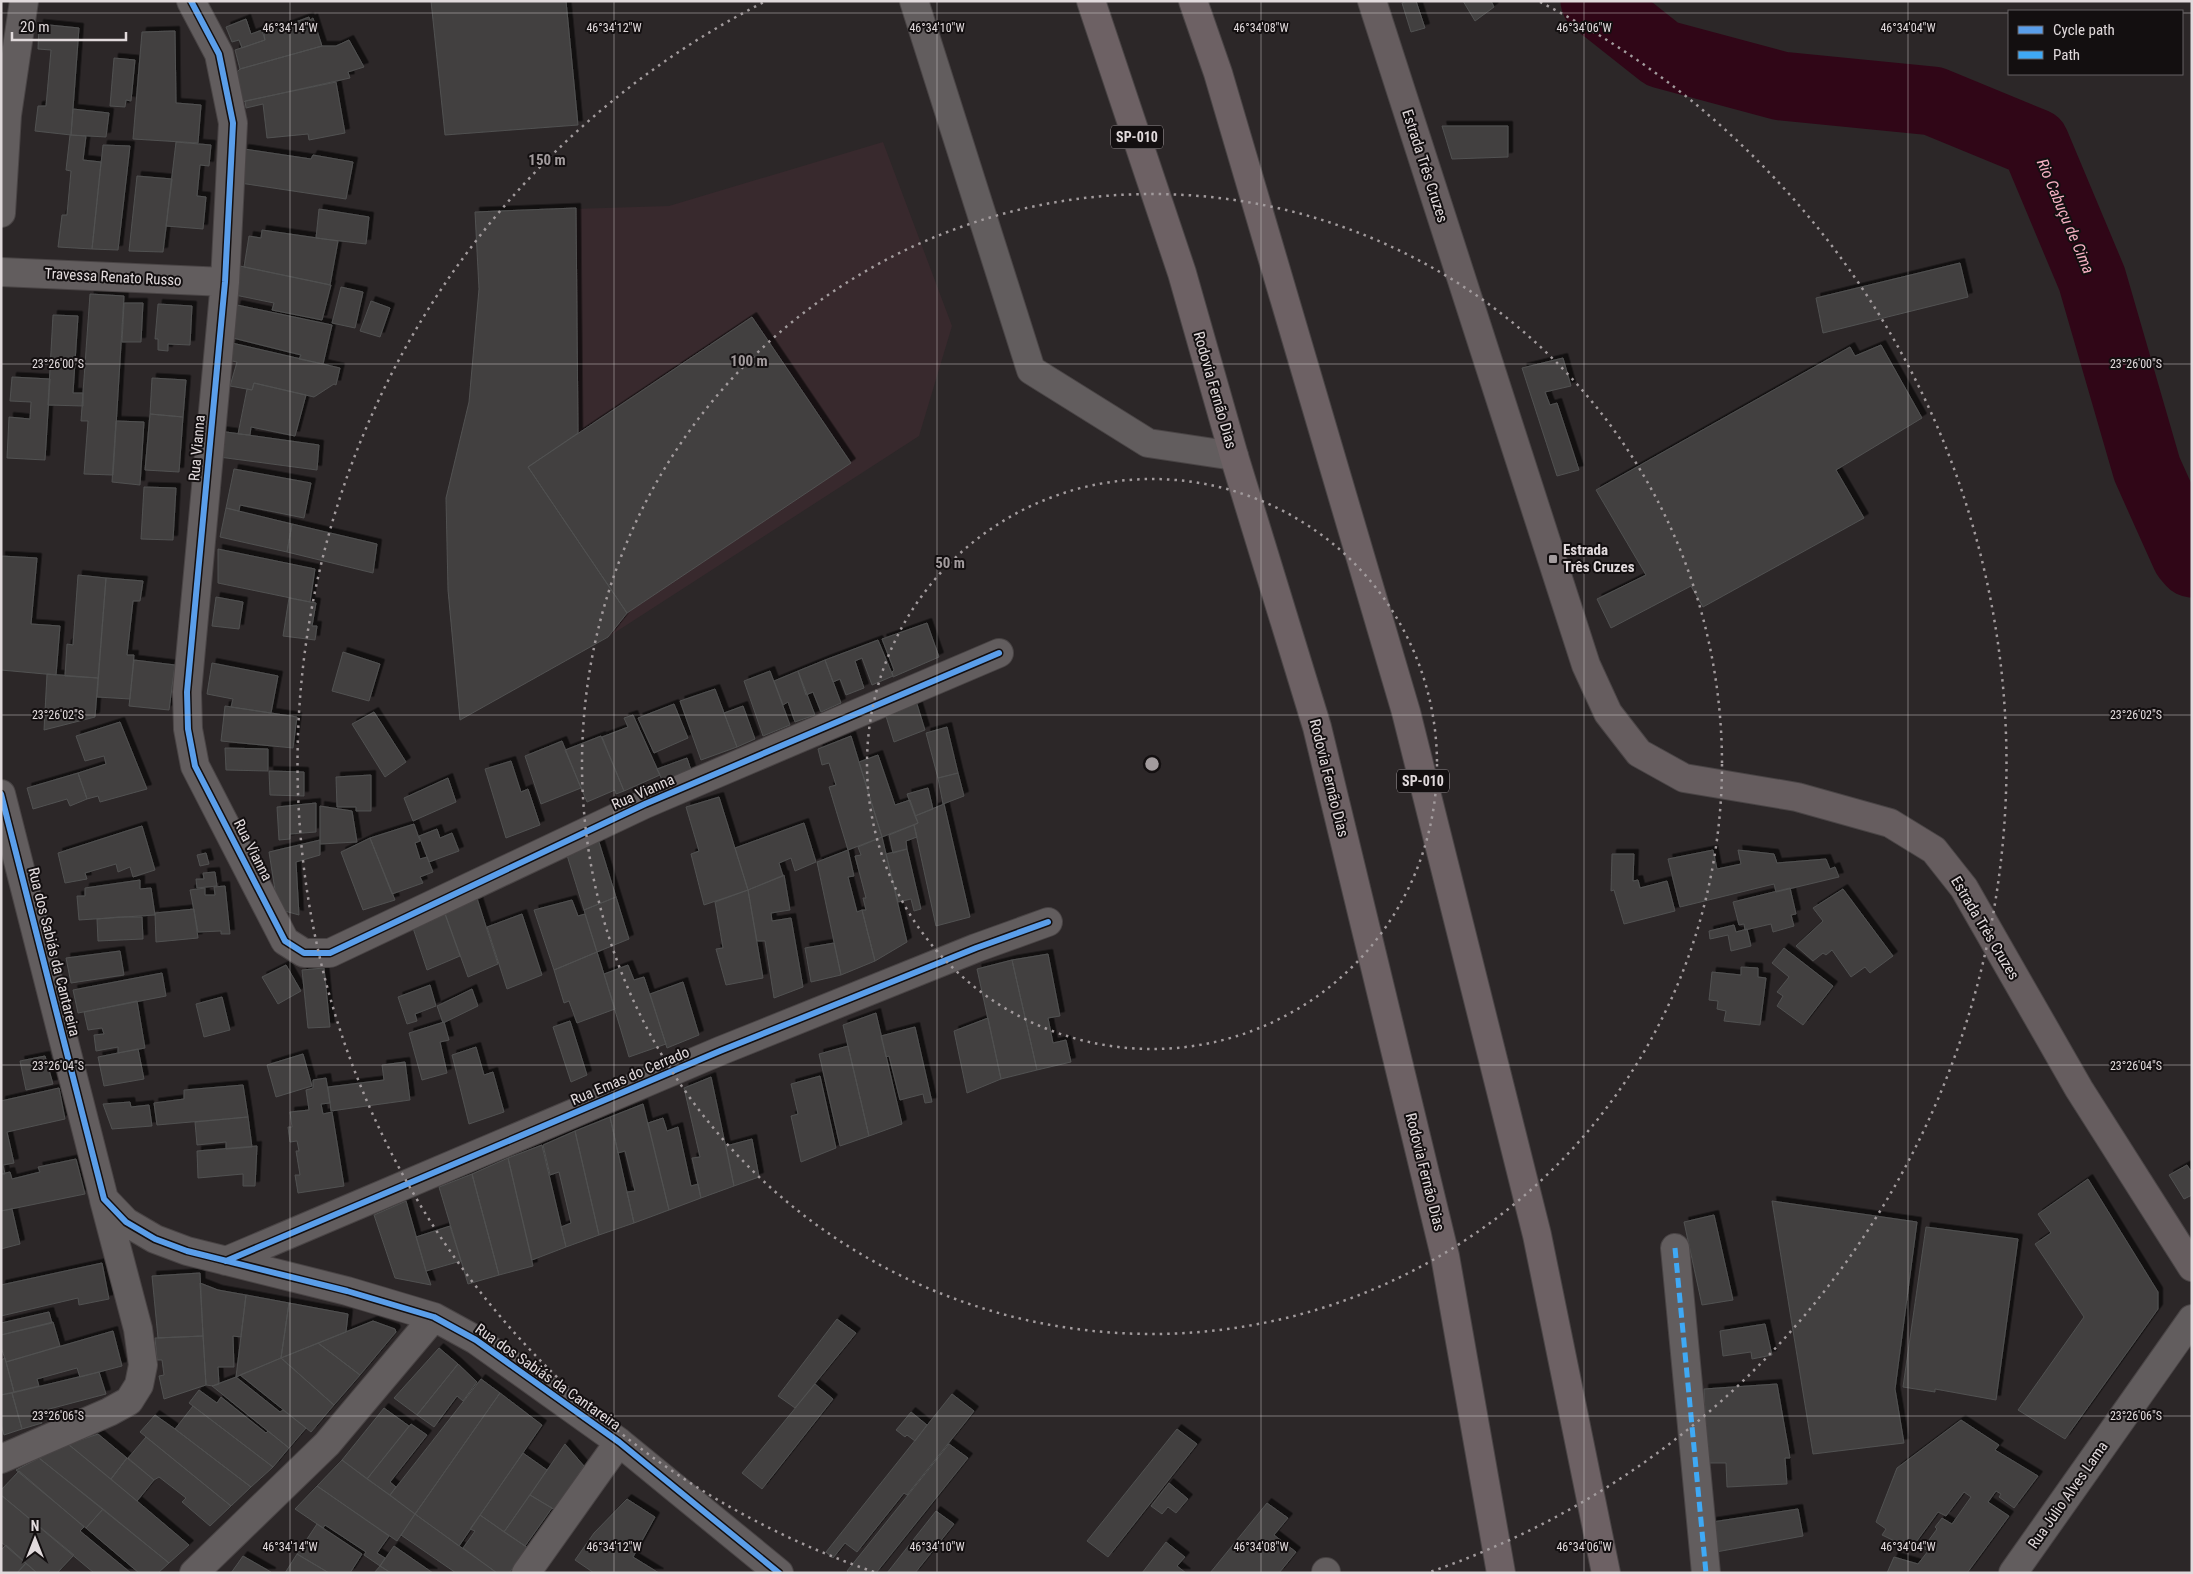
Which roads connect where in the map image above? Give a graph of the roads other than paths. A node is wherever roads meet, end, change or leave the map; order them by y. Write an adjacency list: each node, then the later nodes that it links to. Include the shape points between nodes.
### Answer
1 (24, 1): 7 (street)
2 (191, 1): 10 (street, Rua Vianna, via 219,54 233,123)
3 (914, 1): 11 (street, via 1031,370 1148,443)
4 (1091, 1): 11 (highway, Rodovia Fernão Dias / SP-010, via 1182,274)
5 (1193, 1): 27 (highway, SP-010, via 1220,82 1406,712 1537,1235)
6 (1372, 1): 18 (main road, Estrada Três Cruzes, via 1586,665 1608,713 1639,753 1684,778 1797,797 1890,823 1934,850 1964,888 2079,1089)
7 (4, 115): 8 (street)
8 (1, 213)
9 (1, 272): 10 (street, Travessa Renato Russo)
10 (225, 282): 12 (street, Rua Vianna, via 187,692 188,729 195,766 285,941 304,953 330,953 645,804)
11 (1234, 456): 26 (highway, Rodovia Fernão Dias / SP-010, via 1317,727 1443,1246)
12 (999, 653)
13 (1, 794): 15 (street, Rua dos Sabiás da Cantareira)
14 (1048, 922): 17 (street, Rua Emas do Cerrado, via 720,1051)
15 (104, 1199): 17 (street, Rua dos Sabiás da Cantareira, via 126,1222 155,1239); 22 (street, via 138,1330 142,1365 139,1385 129,1401 122,1405)
16 (1675, 1248): 28 (street)
17 (226, 1261): 19 (street, Rua dos Sabiás da Cantareira, via 347,1291)
18 (2192, 1267)
19 (434, 1318): 21 (street, Rua dos Sabiás da Cantareira, via 476,1340); 23 (street, via 327,1444)
20 (2192, 1318): 29 (street, Rua Júlio Alves Lama)
21 (619, 1442): 24 (street); 25 (street, Rua dos Sabiás da Cantareira)
22 (1, 1459)
23 (194, 1573)
24 (526, 1573)
25 (779, 1573)
26 (1501, 1573)
27 (1606, 1573)
28 (1706, 1573)
29 (2013, 1573)

